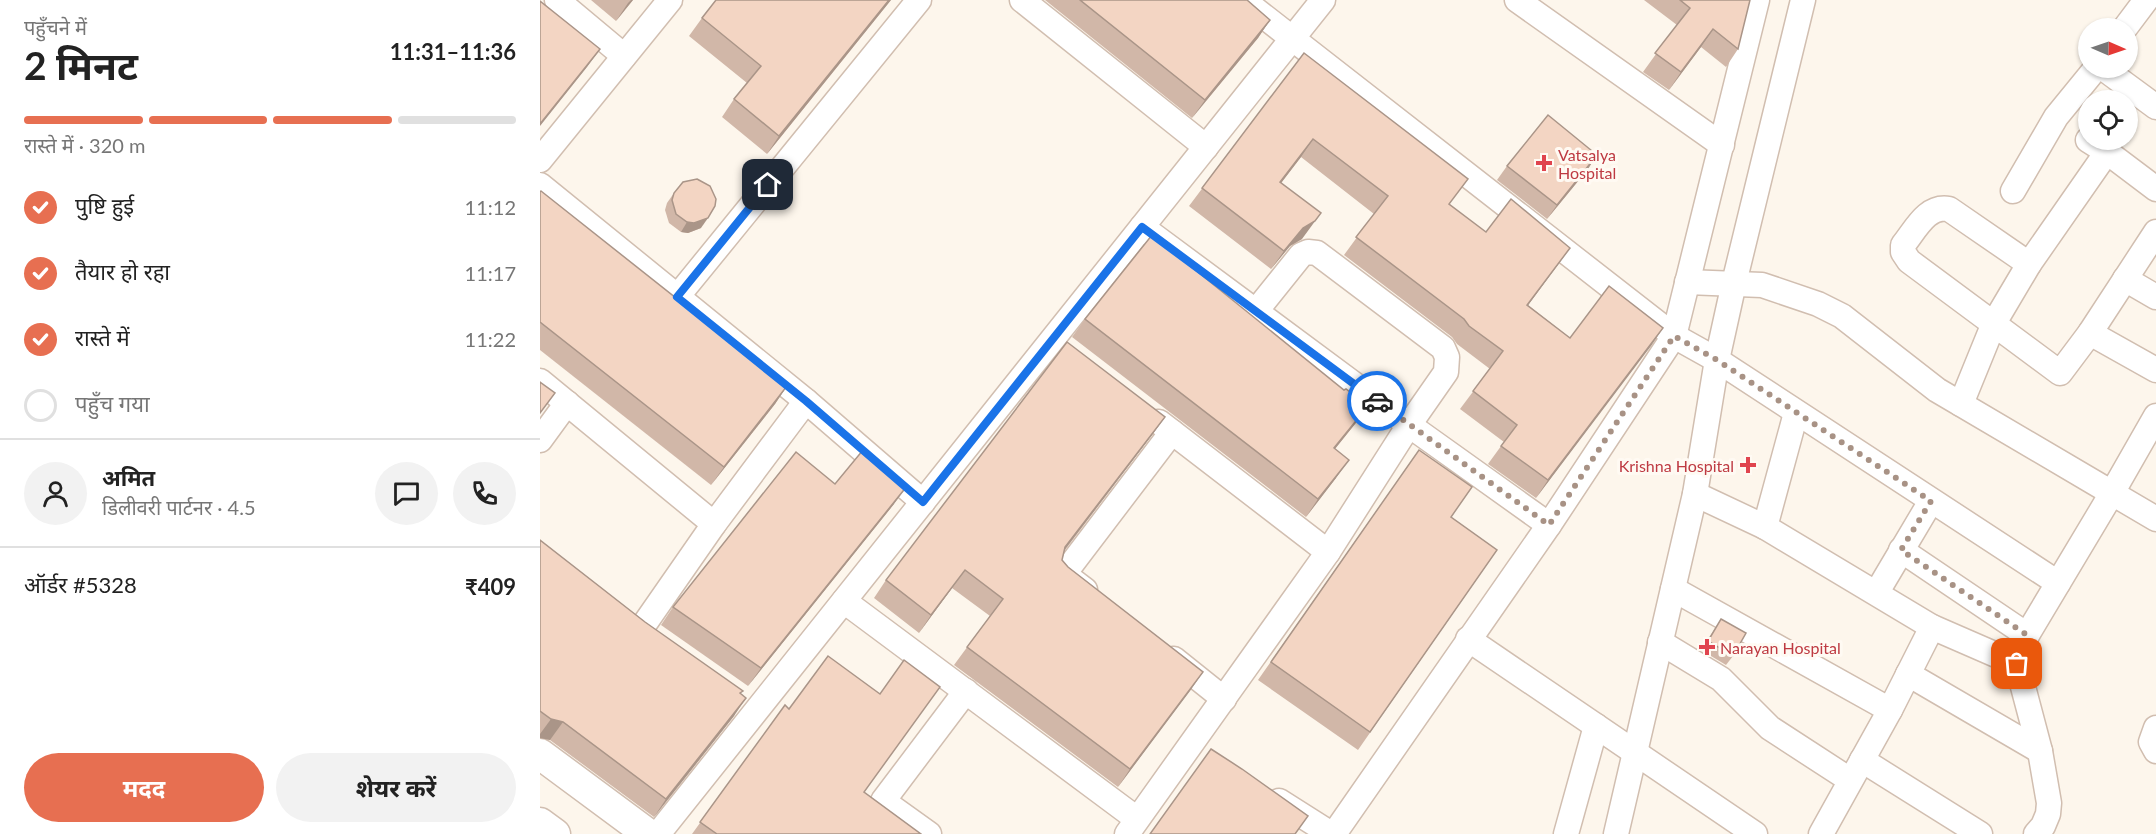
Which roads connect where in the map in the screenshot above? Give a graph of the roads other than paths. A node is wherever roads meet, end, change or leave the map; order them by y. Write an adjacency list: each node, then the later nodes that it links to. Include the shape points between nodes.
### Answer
1 (557, 0): 13 (street)
2 (670, 0): 13 (street)
3 (919, 0): 33 (street)
4 (1022, 0): 20 (street)
5 (1244, 0): 12 (street)
6 (1323, 0): 12 (street)
7 (1517, 0): 19 (street)
8 (1757, 0): 19 (street)
9 (1803, 0): 32 (street)
10 (2146, 0): 11 (street)
11 (2132, 18)
12 (1292, 39): 20 (street); 38 (street)
13 (624, 56): 23 (street)
14 (2088, 78): 17 (street)
15 (2117, 78): 16 (street)
16 (2156, 107)
17 (2056, 117): 18 (street); 26 (street)
18 (2078, 133)
19 (1722, 145): 31 (street)
20 (1206, 147): 27 (street)
21 (2091, 150): 29 (street)
22 (2102, 150): 25 (street)
23 (540, 160)
24 (540, 185): 33 (street)
25 (2156, 189)
26 (2013, 191)
27 (1142, 227): 35 (street); 54 (street, via 1062,347)
28 (2156, 232): 30 (street)
29 (2030, 264): 36 (street); 36 (street, via 1949,209 1932,210 1903,245 1908,261)
30 (2125, 279): 34 (street); 37 (street)
31 (1687, 282): 32 (street); 38 (street)
32 (1734, 283): 39 (street); 44 (street, via 1762,285 1796,295 1842,316 1937,390)
33 (677, 297): 42 (street)
34 (2156, 297)
35 (1256, 311): 48 (street); 48 (street, via 1300,255 1317,253 1443,348 1448,357 1446,372)
36 (1994, 323): 37 (street, via 2060,373); 44 (street)
37 (2090, 333): 40 (street)
38 (1674, 336): 39 (street); 57 (street)
39 (1717, 360): 46 (street); 52 (street)
40 (2156, 370)
41 (540, 381): 43 (street)
42 (806, 401): 54 (street); 56 (street)
43 (567, 403): 50 (street); 56 (street)
44 (1961, 404): 51 (street)
45 (1144, 411): 49 (street)
46 (1796, 412): 53 (street); 58 (street)
47 (2156, 416): 51 (street)
48 (1409, 425): 57 (street); 60 (street)
49 (1172, 432): 60 (street); 65 (street, via 1064,573)
50 (540, 440)
51 (2112, 493): 55 (street); 61 (street)
52 (1695, 494): 58 (street); 62 (street)
53 (1931, 501): 59 (street); 61 (street)
54 (923, 502): 64 (street)
55 (2156, 519)
56 (714, 524): 67 (street)
57 (1549, 525): 69 (street)
58 (1765, 527): 63 (street)
59 (1901, 550): 63 (street); 68 (street)
60 (1328, 552): 75 (street)
61 (2058, 583): 68 (street)
62 (1673, 589): 70 (street); 76 (street)
63 (1876, 592): 66 (street)
64 (844, 601): 74 (street); 89 (street, via 747,704)
65 (1102, 603)
66 (1932, 627): 72 (street); 73 (street)
67 (642, 628)
68 (2027, 635): 72 (street)
69 (1468, 639): 77 (street); 91 (street)
70 (1660, 642): 80 (street); 83 (street, via 1721,679 1770,728)
71 (1158, 647): 75 (street)
72 (2017, 664): 79 (street)
73 (1908, 674): 76 (street); 79 (street)
74 (966, 691): 86 (street); 90 (street, via 883,801)
75 (1224, 699): 86 (street, via 1200,752)
76 (1890, 710): 83 (street)
77 (1596, 726): 80 (street); 92 (street)
78 (2156, 728): 81 (street, via 2151,742)
79 (2040, 751): 97 (street, via 2049,803 2048,814)
80 (1636, 752): 93 (street); 94 (street)
81 (2156, 752)
82 (540, 754): 88 (street)
83 (1856, 770): 95 (street); 96 (street)
84 (1261, 790): 91 (street)
85 (540, 824): 87 (street)
86 (1132, 826)
87 (555, 834)
88 (648, 834)
89 (658, 834)
90 (929, 834)
91 (1333, 834)
92 (1566, 834)
93 (1616, 834)
94 (1755, 834)
95 (1821, 834)
96 (1980, 834)
97 (2036, 834)

